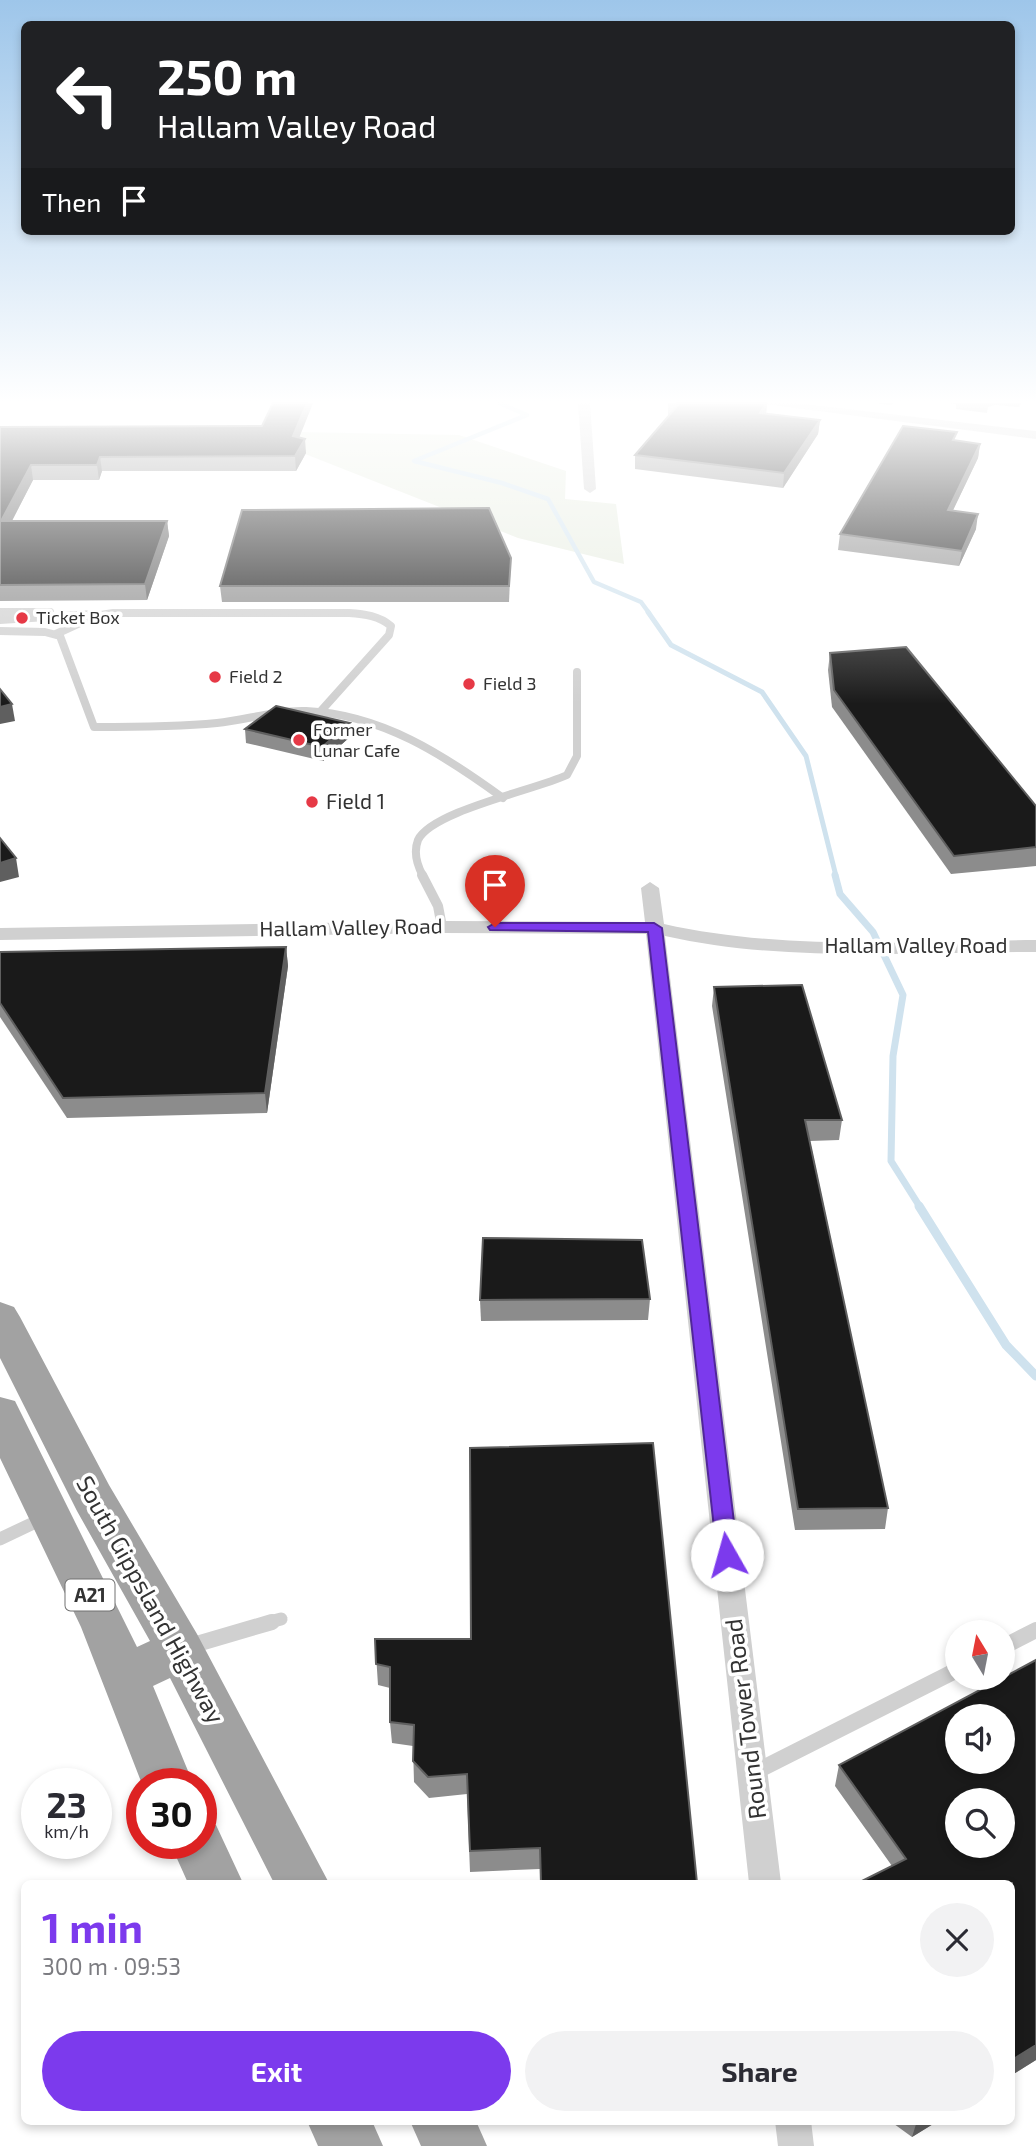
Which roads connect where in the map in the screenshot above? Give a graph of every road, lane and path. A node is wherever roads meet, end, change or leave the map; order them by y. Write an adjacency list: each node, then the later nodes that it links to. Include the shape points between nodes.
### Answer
1 (113, 613): 3 (lane); 4 (lane); 4 (lane); 4 (lane, via 74,615); 7 (lane, via 349,613 388,622 389,635)
2 (0, 618): 3 (lane); 3 (lane)
3 (29, 618): 4 (lane); 4 (lane, via 45,627)
4 (50, 623): 5 (lane); 7 (lane, via 62,639 94,727)
5 (0, 631)
6 (576, 672): 8 (lane, via 578,741 572,769 560,780)
7 (320, 712): 8 (lane, via 426,744)
8 (503, 799): 10 (lane, via 448,817 417,840 415,852 443,911)
9 (650, 888): 11 (street, Round Tower Road)
10 (442, 927): 11 (street, Hallam Valley Road); 12 (street, Hallam Valley Road)
11 (654, 928): 13 (street, Hallam Valley Road, via 748,942 839,947); 26 (street, Round Tower Road)
12 (0, 934)
13 (1036, 946)
14 (2, 1323): 16 (highway, South Gippsland Highway / A21)
15 (0, 1413): 17 (highway, South Gippsland Highway / A21)
16 (93, 1498): 17 (highway); 22 (highway, South Gippsland Highway / A21)
17 (50, 1516): 18 (lane); 23 (highway, South Gippsland Highway / A21)
18 (0, 1539)
19 (281, 1619): 22 (lane)
20 (1036, 1630): 21 (lane)
21 (1015, 1641)
22 (180, 1649): 23 (highway); 29 (highway, South Gippsland Highway / A21)
23 (126, 1676): 25 (highway, South Gippsland Highway / A21)
24 (945, 1676): 26 (lane)
25 (161, 1768)
26 (752, 1774): 30 (street, Round Tower Road)
27 (205, 1859): 28 (highway)
28 (215, 1880)
29 (300, 1880)
30 (765, 1880)
31 (340, 2125): 34 (highway)
32 (443, 2125): 35 (highway)
33 (793, 2125): 36 (street)
34 (353, 2146)
35 (457, 2146)
36 (796, 2146)

